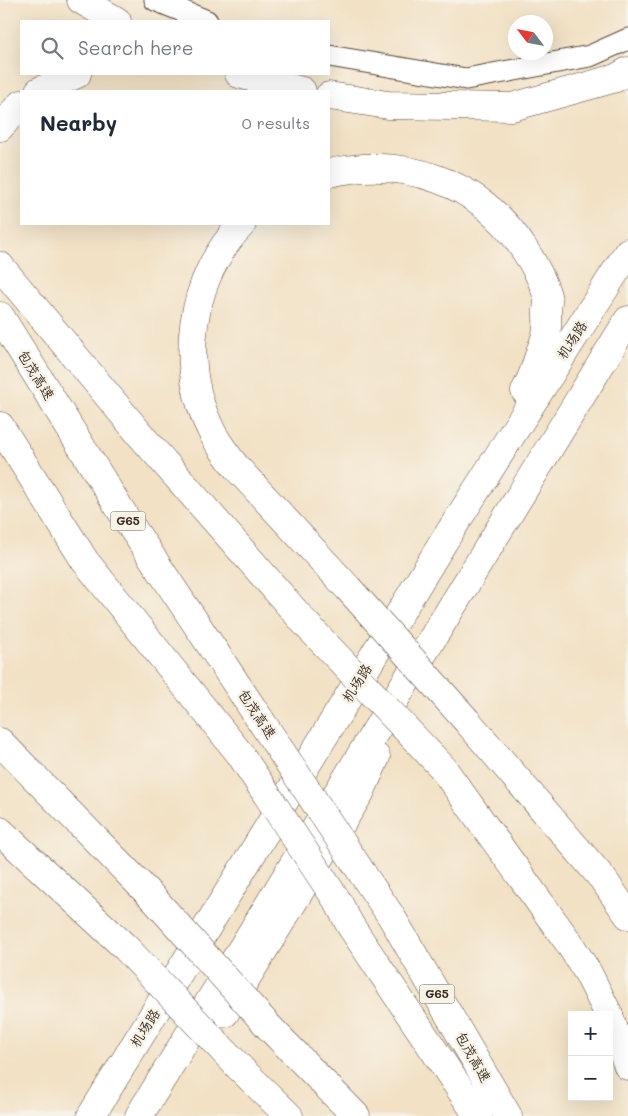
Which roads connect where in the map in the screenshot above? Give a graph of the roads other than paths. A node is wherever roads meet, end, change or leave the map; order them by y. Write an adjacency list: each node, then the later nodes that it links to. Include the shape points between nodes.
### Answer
1 (81, 0): 3 (highway)
2 (155, 0): 4 (street)
3 (115, 20)
4 (205, 20)
5 (628, 39): 6 (street, via 590,56 466,79)
6 (330, 56)
7 (628, 71): 12 (highway, via 616,78 512,107 388,104)
8 (75, 75): 10 (highway)
9 (242, 75): 11 (highway)
10 (41, 90)
11 (298, 90)
12 (330, 96)
13 (20, 105): 14 (highway)
14 (0, 126)
15 (330, 173): 22 (highway, via 369,167 413,171 454,185 473,196 520,242 538,273 548,301 546,334 530,382)
16 (241, 225): 26 (highway, bridge, via 211,268 196,309 192,352 194,373 210,427 237,468 467,721 603,879)
17 (628, 252): 22 (highway, 机场路)
18 (4, 271): 27 (highway, bridge, via 142,438 306,624 442,767 570,943)
19 (0, 316): 36 (highway, 包茂高速 / G65, bridge, via 126,517 391,916)
20 (628, 320): 23 (highway)
21 (0, 426): 35 (highway, 包茂高速 / G65, bridge, via 85,561 240,754)
22 (444, 541): 30 (highway, 机场路)
23 (409, 677): 31 (highway); 32 (highway, via 360,793)
24 (0, 742): 34 (highway, bridge, via 153,898 269,1027)
25 (0, 831): 33 (highway, bridge, via 126,948)
26 (628, 916)
27 (607, 1011)
28 (613, 1027): 29 (highway)
29 (628, 1066)
30 (91, 1116)
31 (139, 1116)
32 (162, 1116)
33 (289, 1116)
34 (356, 1116)
35 (478, 1116)
36 (508, 1116)

